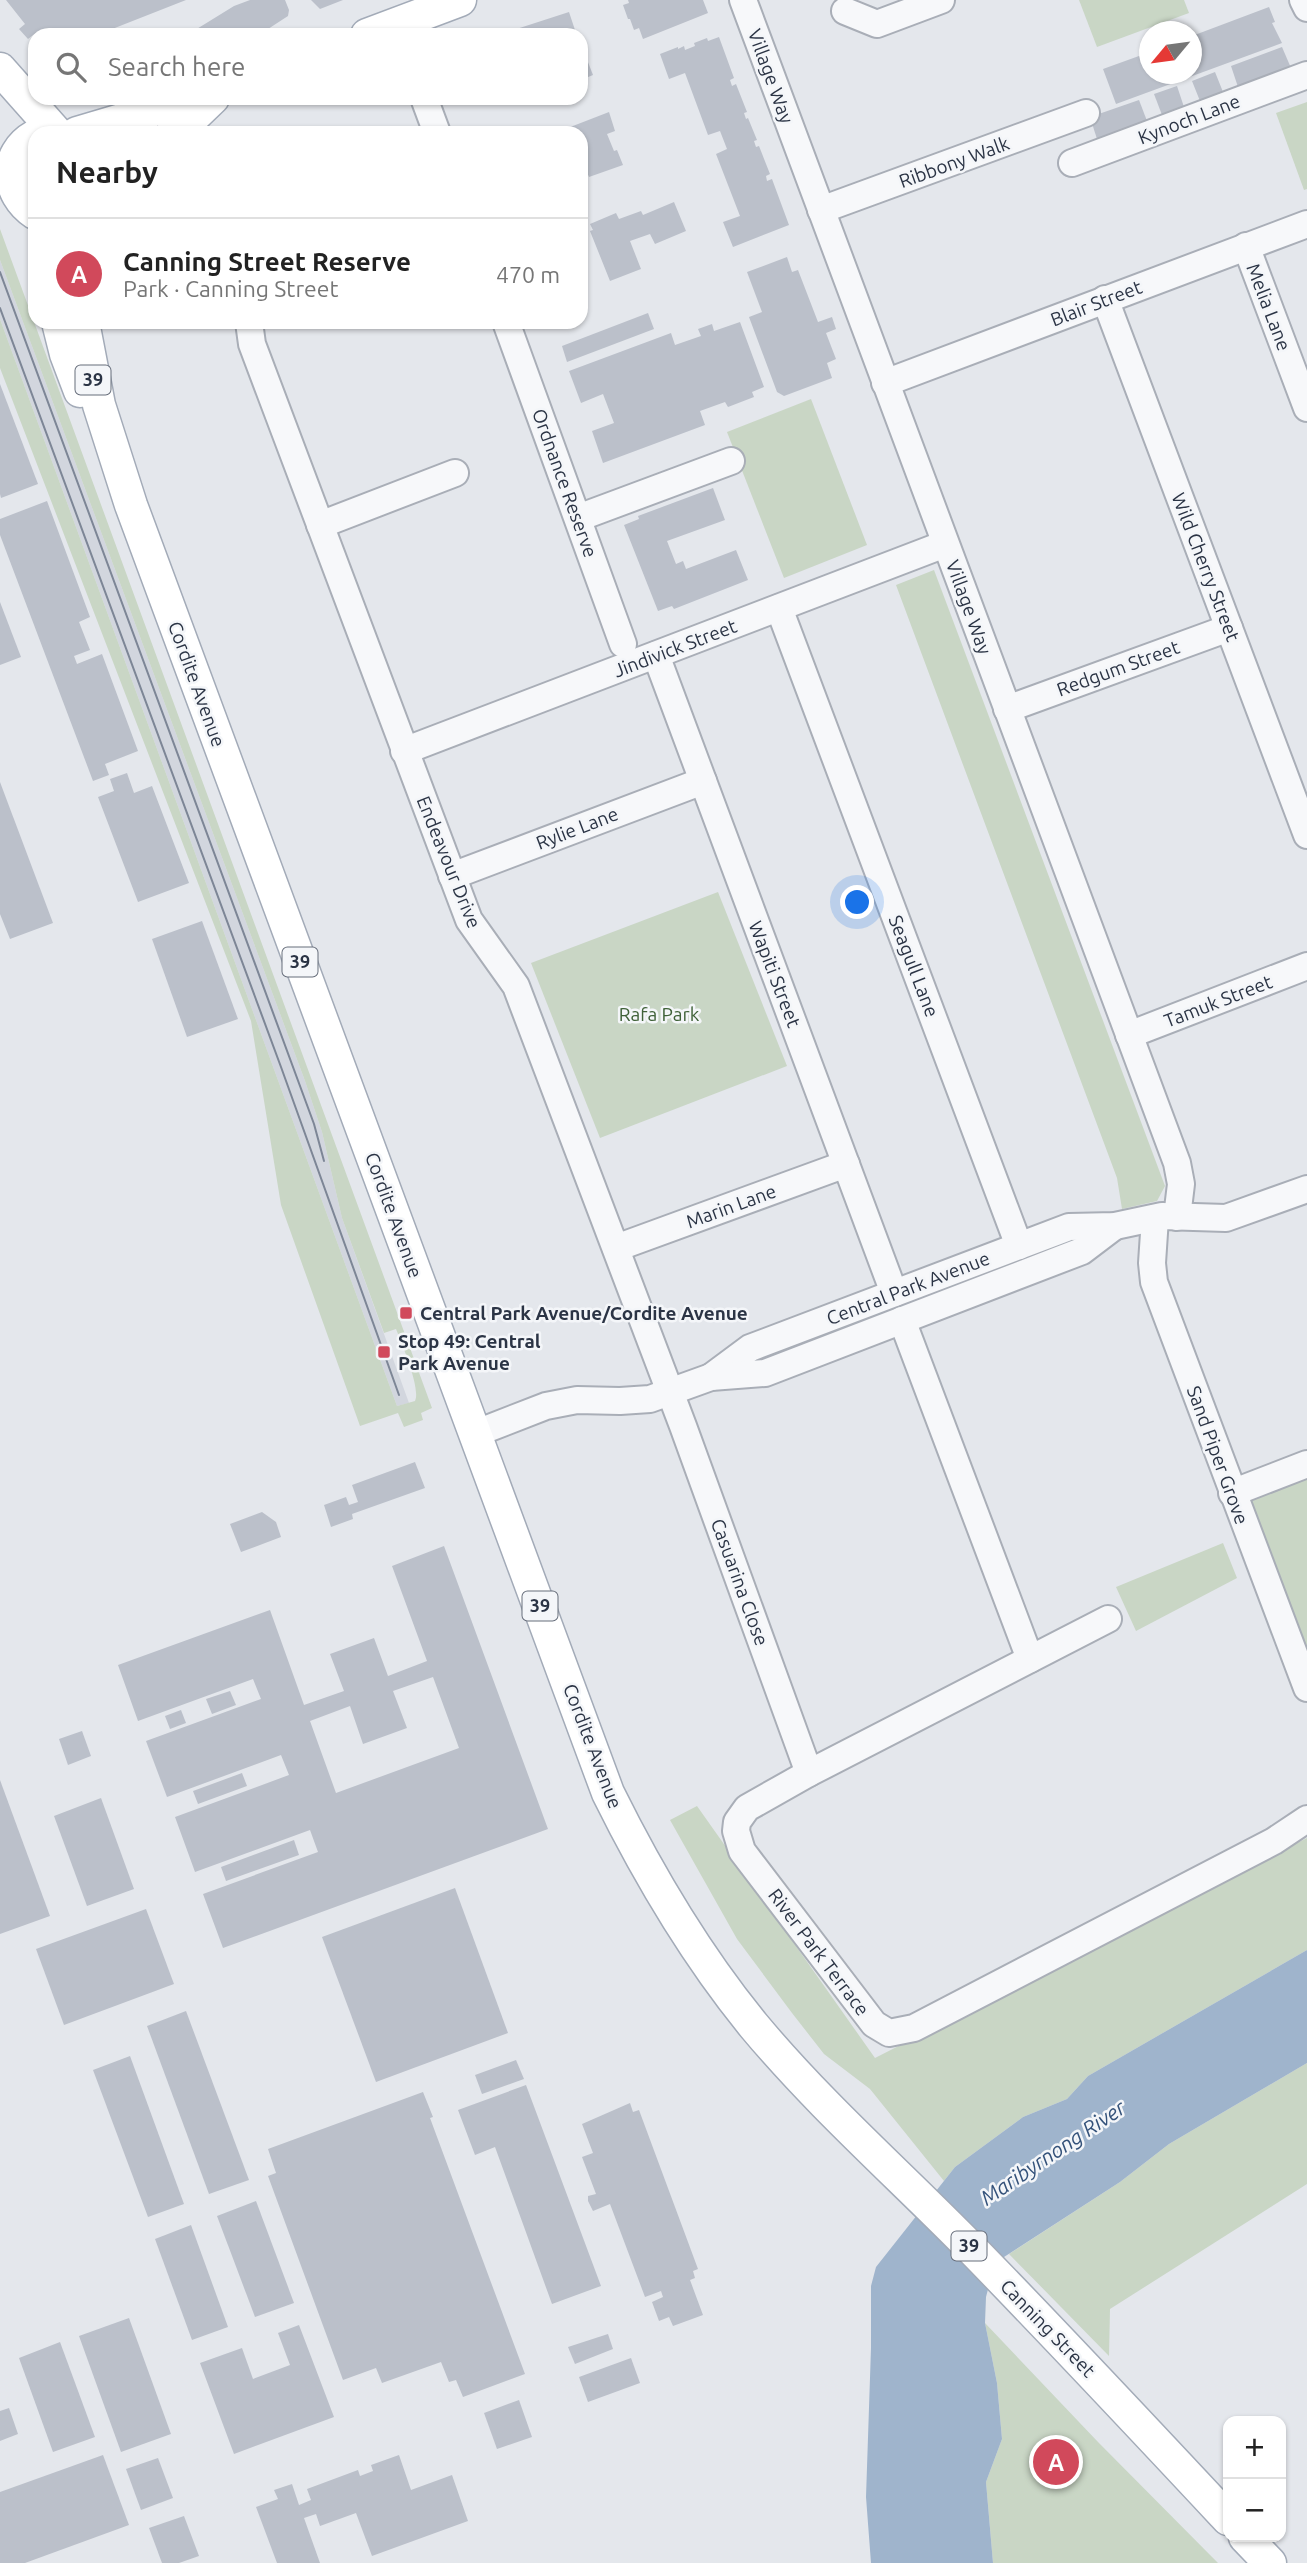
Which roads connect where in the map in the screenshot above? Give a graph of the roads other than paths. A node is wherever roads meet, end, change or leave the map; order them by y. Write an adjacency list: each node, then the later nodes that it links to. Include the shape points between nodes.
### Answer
1 (460, 0): 7 (main road)
2 (743, 0): 24 (street, Village Way)
3 (941, 0): 6 (street, via 877,24)
4 (1303, 0): 5 (street)
5 (1307, 8)
6 (845, 11)
7 (401, 28)
8 (0, 69): 10 (main road)
9 (1307, 75): 22 (street, Kynoch Lane)
10 (28, 102)
11 (31, 105): 16 (main road)
12 (167, 105): 17 (main road)
13 (206, 105): 18 (main road)
14 (427, 105): 19 (street)
15 (1086, 113): 24 (street, Ribbony Walk)
16 (49, 126)
17 (83, 126)
18 (182, 126)
19 (434, 126)
20 (28, 143): 23 (main road, via 11,171)
21 (0, 160): 23 (main road)
22 (1072, 163)
23 (23, 201)
24 (821, 210): 32 (street, Village Way)
25 (1307, 224): 26 (street, Blair Street)
26 (1246, 246): 27 (street, Blair Street); 33 (street, Melia Lane)
27 (1105, 299): 32 (street, Blair Street); 41 (street, Wild Cherry Street)
28 (60, 329): 36 (main road, Cordite Avenue / 39, via 74,377)
29 (84, 329): 36 (main road, Cordite Avenue / 39, via 99,405)
30 (250, 329): 38 (street, Endeavour Drive)
31 (509, 329): 37 (street, Ordnance Reserve)
32 (885, 383): 39 (street, Village Way)
33 (1307, 408)
34 (731, 461): 37 (street)
35 (455, 473): 38 (street)
36 (131, 505): 61 (main road, Cordite Avenue / 39)
37 (578, 518): 42 (street, Ordnance Reserve)
38 (320, 525): 45 (street, Endeavour Drive)
39 (945, 544): 40 (street, Jindivick Street); 44 (street, Village Way)
40 (779, 608): 43 (street, Jindivick Street); 55 (street, Seagull Lane)
41 (1229, 628): 44 (street, Redgum Street); 47 (street, Wild Cherry Street)
42 (623, 644)
43 (656, 655): 45 (street, Jindivick Street); 46 (street, Wapiti Street)
44 (1007, 709): 50 (street, Village Way)
45 (404, 751): 48 (street, Endeavour Drive)
46 (703, 781): 48 (street, Rylie Lane); 51 (street, Wapiti Street)
47 (1307, 835)
48 (452, 876): 56 (street, Endeavour Drive, via 469,920 516,986)
49 (1307, 966): 50 (street, Tamuk Street)
50 (1129, 1035): 53 (street, Village Way, via 1177,1163 1181,1184)
51 (846, 1164): 56 (street, Marin Lane); 57 (street, Wapiti Street)
52 (1307, 1189): 53 (street, Central Park Avenue, via 1226,1218)
53 (1166, 1217): 54 (street, Central Park Avenue); 63 (street, Sand Piper Grove, via 1152,1263 1154,1282)
54 (1115, 1226): 55 (street, Central Park Avenue, via 1069,1227); 58 (street, Central Park Avenue, via 1082,1251)
55 (1019, 1246): 57 (street, Central Park Avenue)
56 (616, 1248): 60 (street, Endeavour Drive)
57 (894, 1293): 59 (street, Central Park Avenue, via 750,1348)
58 (902, 1320): 59 (street, Central Park Avenue, via 765,1373); 65 (street)
59 (711, 1377): 60 (street, Central Park Avenue)
60 (670, 1392): 61 (street, Central Park Avenue, via 650,1399 577,1400 546,1406); 67 (street, Casuarina Close)
61 (474, 1434): 69 (main road, Cordite Avenue / 39, via 608,1793 629,1836 683,1931 712,1971 755,2027)
62 (1307, 1464): 63 (street)
63 (1232, 1493): 66 (street, Sand Piper Grove)
64 (1108, 1619): 65 (street, River Park Terrace)
65 (1030, 1659): 67 (street, River Park Terrace)
66 (1307, 1688)
67 (808, 1773): 68 (street, River Park Terrace, via 747,1808 737,1822 738,1842 874,2024 889,2033 914,2028 1274,1841)
68 (1307, 1819)
69 (834, 2112): 70 (main road, Canning Street / 39)
70 (1223, 2514)
71 (1250, 2542): 72 (main road)
72 (1270, 2563)

